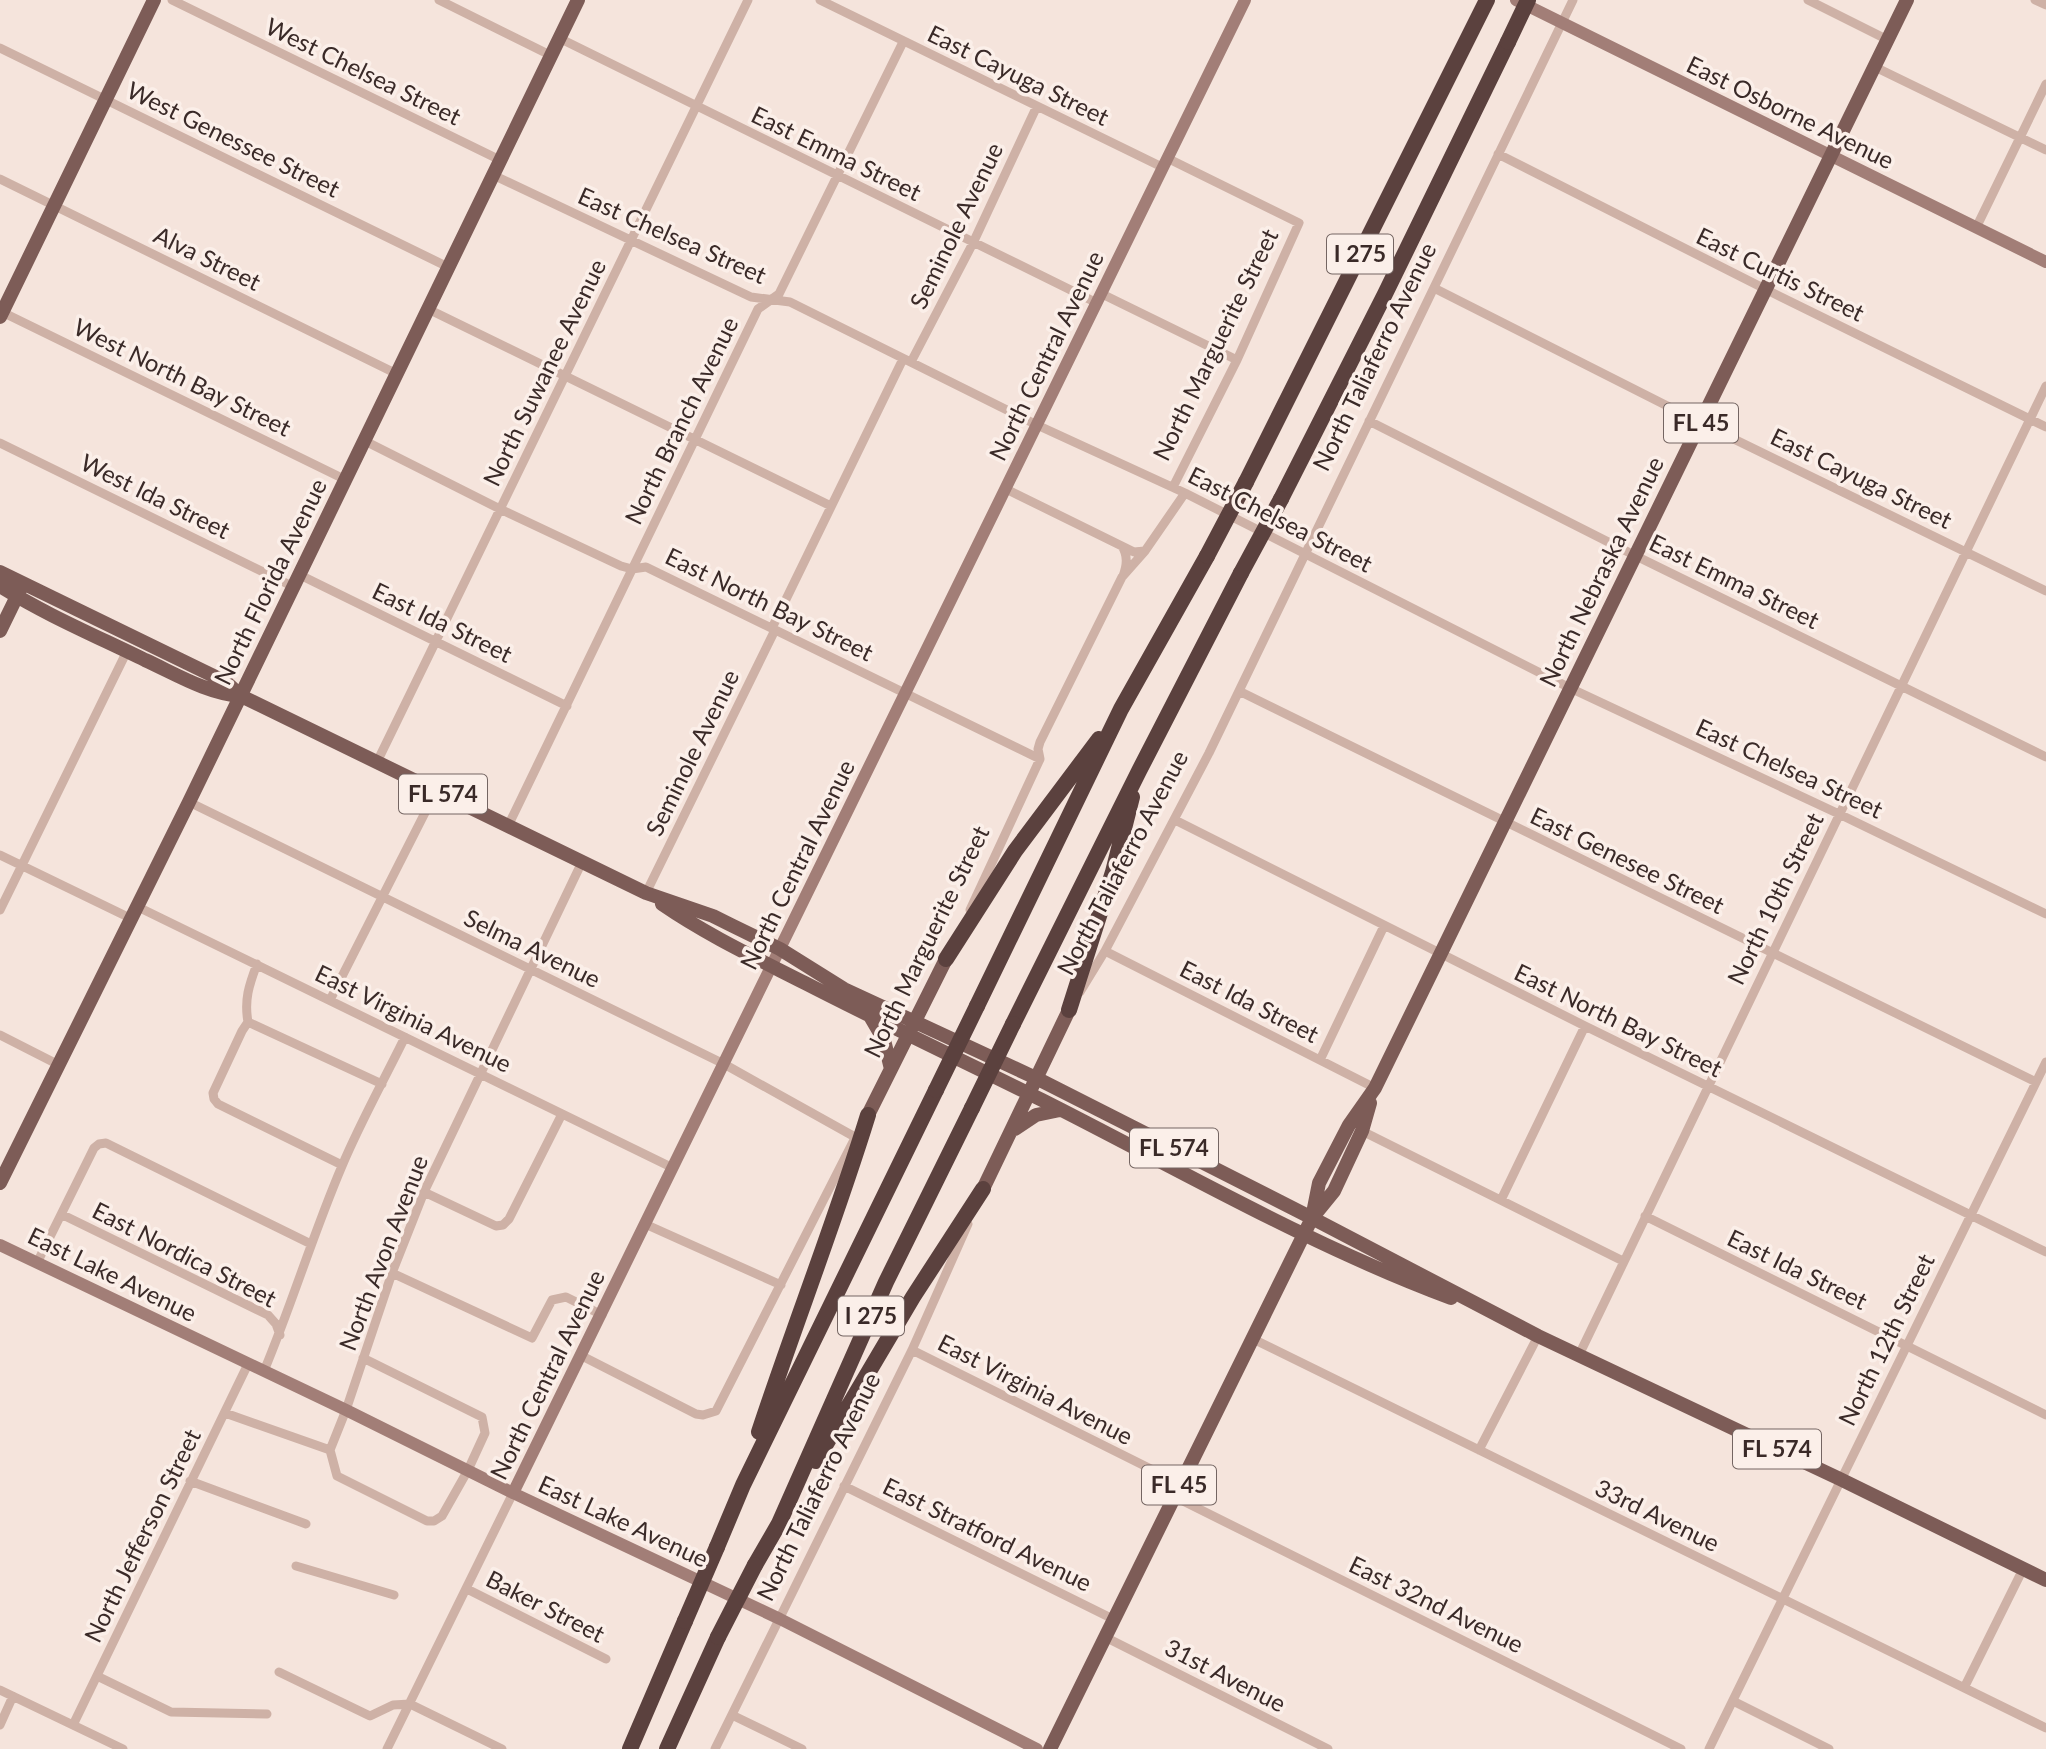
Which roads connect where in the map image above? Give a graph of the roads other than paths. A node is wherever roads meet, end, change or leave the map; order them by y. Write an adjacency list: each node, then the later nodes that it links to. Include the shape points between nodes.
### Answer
1 (154, 0): 24 (main road)
2 (172, 0): 31 (street, West Chelsea Street)
3 (439, 0): 21 (street)
4 (578, 0): 17 (main road, North Florida Avenue)
5 (748, 0): 25 (street, North Suwanee Avenue)
6 (820, 0): 19 (street, East Cayuga Street)
7 (1245, 0): 32 (street, North Central Avenue)
8 (1487, 0): 91 (highway, I 275, bridge, via 1246,482)
9 (1516, 0): 16 (street, East Osborne Avenue)
10 (1528, 0): 95 (highway, I 275, bridge, via 1385,294)
11 (1573, 0): 16 (street, North Taliaferro Avenue)
12 (1808, 0): 18 (street)
13 (1907, 0): 18 (main road, North Nebraska Avenue / FL 45)
14 (2035, 0): 15 (street)
15 (2046, 5)
16 (1561, 23): 29 (street, North Taliaferro Avenue); 30 (street, East Osborne Avenue)
17 (559, 38): 21 (main road, North Florida Avenue); 25 (street, East Emma Street)
18 (1888, 40): 22 (main road, North Nebraska Avenue / FL 45)
19 (904, 42): 26 (street, East Cayuga Street); 34 (street, North Branch Avenue)
20 (0, 48): 24 (street, West Genessee Street)
21 (551, 55): 31 (main road, North Florida Avenue)
22 (1875, 67): 27 (street); 30 (main road, North Nebraska Avenue / FL 45)
23 (2046, 84): 27 (street)
24 (106, 100): 36 (main road); 42 (street, West Genessee Street)
25 (696, 106): 34 (street, East Emma Street); 39 (street, North Suwanee Avenue)
26 (1037, 106): 32 (street, East Cayuga Street); 40 (street, Seminole Avenue)
27 (2020, 137): 28 (street); 38 (street)
28 (2046, 150)
29 (1498, 154): 43 (street, North Taliaferro Avenue); 44 (street, East Curtis Street)
30 (1831, 156): 38 (street, East Osborne Avenue); 44 (main road, North Nebraska Avenue / FL 45)
31 (500, 160): 33 (main road, North Florida Avenue)
32 (1165, 162): 37 (street, East Cayuga Street); 46 (street, North Central Avenue)
33 (493, 175): 39 (street, East Chelsea Street); 42 (main road, North Florida Avenue)
34 (837, 176): 40 (street, East Emma Street); 45 (street, North Branch Avenue, via 779,293)
35 (0, 179): 36 (street, Alva Street)
36 (54, 206): 48 (main road); 51 (street, Alva Street)
37 (1299, 223): 50 (street, North Marguerite Street)
38 (1976, 228): 41 (street, East Osborne Avenue)
39 (629, 240): 45 (street, East Chelsea Street, via 751,297); 52 (street, North Suwanee Avenue)
40 (972, 243): 46 (street, East Emma Street); 49 (street, Seminole Avenue)
41 (2046, 262)
42 (448, 267): 47 (main road, North Florida Avenue)
43 (1434, 288): 55 (street, North Taliaferro Avenue); 56 (street, East Cayuga Street)
44 (1766, 290): 54 (street, East Curtis Street); 56 (main road, North Nebraska Avenue / FL 45)
45 (769, 299): 49 (street, East Chelsea Street, via 790,302); 59 (street, North Branch Avenue, via 758,309)
46 (1100, 299): 50 (street, East Emma Street); 57 (street, North Central Avenue)
47 (428, 309): 51 (main road, North Florida Avenue); 52 (street)
48 (1, 313): 62 (street, West North Bay Street)
49 (907, 360): 57 (street, East Chelsea Street); 66 (street, Seminole Avenue)
50 (1237, 360): 63 (street, North Marguerite Street)
51 (397, 374): 60 (main road, North Florida Avenue)
52 (565, 377): 59 (street); 67 (street, North Suwanee Avenue)
53 (2046, 386): 54 (street, North 10th Street)
54 (2030, 420): 58 (street, East Curtis Street); 70 (street, North 10th Street)
55 (1368, 421): 71 (street, North Taliaferro Avenue); 72 (street, East Emma Street)
56 (1701, 423): 70 (street, East Cayuga Street); 72 (main road, North Nebraska Avenue / FL 45)
57 (1037, 425): 63 (street, East Chelsea Street); 64 (street, North Central Avenue)
58 (2046, 427)
59 (696, 440): 66 (street); 73 (street, North Branch Avenue)
60 (365, 441): 62 (main road, North Florida Avenue); 67 (street, East North Bay Street)
61 (0, 443): 76 (street, West Ida Street)
62 (346, 480): 76 (main road, North Florida Avenue)
63 (1172, 487): 65 (street, East Chelsea Street)
64 (1006, 489): 68 (street); 88 (street, North Central Avenue)
65 (1185, 493): 69 (street, North Marguerite Street); 71 (street, East Chelsea Street)
66 (831, 506): 81 (street, Seminole Avenue)
67 (500, 509): 73 (street, East North Bay Street); 83 (street, North Suwanee Avenue)
68 (1121, 545): 69 (street, via 1134,552); 75 (street, via 1127,566)
69 (1145, 551): 75 (street, North Marguerite Street)
70 (1966, 552): 79 (street, East Cayuga Street); 85 (street, North 10th Street)
71 (1304, 554): 86 (street, East Chelsea Street); 87 (street, North Taliaferro Avenue)
72 (1636, 556): 85 (street, East Emma Street); 86 (main road, North Nebraska Avenue / FL 45)
73 (632, 569): 81 (street, East North Bay Street, via 646,567); 90 (street, North Branch Avenue)
74 (0, 572): 77 (main road, FL 574)
75 (1122, 578): 93 (street, North Marguerite Street, via 1040,742)
76 (297, 581): 83 (street, East Ida Street); 89 (main road, North Florida Avenue)
77 (24, 582): 80 (main road); 89 (main road, FL 574, via 225,682)
78 (0, 586): 80 (main road, FL 574)
79 (2046, 591)
80 (17, 597): 82 (main road); 84 (main road, FL 574)
81 (774, 629): 88 (street, East North Bay Street); 105 (street, Seminole Avenue)
82 (0, 631)
83 (436, 642): 90 (street, East Ida Street); 94 (street, North Suwanee Avenue)
84 (127, 651): 89 (main road, FL 574, via 220,694); 104 (street)
85 (1901, 686): 92 (street, East Emma Street); 98 (street, North 10th Street)
86 (1570, 688): 98 (street, East Chelsea Street); 100 (main road, North Nebraska Avenue / FL 45)
87 (1239, 691): 99 (street, North Taliaferro Avenue); 100 (street, East Genesee Street)
88 (905, 693): 93 (street, East North Bay Street); 111 (street, North Central Avenue)
89 (241, 696): 94 (main road, FL 574); 97 (main road, North Florida Avenue)
90 (567, 706): 101 (street, North Branch Avenue)
91 (1121, 709): 115 (highway, via 1015,851); 184 (highway, I 275, bridge)
92 (2046, 757)
93 (1040, 759): 115 (street, North Marguerite Street)
94 (377, 762): 96 (main road, FL 574)
95 (1139, 771): 120 (highway, via 1116,863); 189 (highway, I 275, bridge, via 886,1282)
96 (436, 791): 101 (main road, FL 574); 106 (street)
97 (189, 802): 106 (street, Selma Avenue); 108 (main road, North Florida Avenue)
98 (1839, 814): 109 (street, East Chelsea Street); 113 (street, North 10th Street)
99 (1175, 820): 110 (street, East North Bay Street); 112 (street, North Taliaferro Avenue)
100 (1505, 823): 113 (street, East Genesee Street); 114 (main road, North Nebraska Avenue / FL 45)
101 (508, 826): 103 (main road, FL 574)
102 (0, 855): 104 (street, East Virginia Avenue)
103 (583, 862): 105 (main road, FL 574); 118 (street, North Avon Avenue)
104 (21, 865): 107 (street); 108 (street, East Virginia Avenue)
105 (646, 893): 111 (main road, FL 574, via 713,916); 117 (main road, FL 574, via 693,926)
106 (382, 896): 118 (street, Selma Avenue); 119 (street)
107 (0, 910)
108 (133, 912): 116 (street, East Virginia Avenue); 129 (main road, North Florida Avenue)
109 (2046, 914)
110 (1384, 926): 114 (street, East North Bay Street); 127 (street)
111 (780, 949): 117 (street, North Central Avenue); 124 (main road, FL 574)
112 (1105, 951): 120 (street, North Taliaferro Avenue); 127 (street, East Ida Street)
113 (1772, 953): 134 (street, East Genesee Street); 136 (street, North 10th Street)
114 (1440, 955): 123 (street, East North Bay Street); 137 (main road, North Nebraska Avenue / FL 45)
115 (947, 959): 124 (main road, North Marguerite Street)
116 (257, 964): 119 (street, East Virginia Avenue); 122 (street, via 246,991)
117 (772, 966): 121 (main road, FL 574); 130 (street, North Central Avenue)
118 (531, 970): 130 (street, Selma Avenue); 132 (street, North Avon Avenue)
119 (330, 1000): 126 (street, East Virginia Avenue)
120 (1069, 1010): 133 (main road, North Taliaferro Avenue)
121 (869, 1015): 124 (main road, FL 574); 131 (main road, via 884,1040)
122 (248, 1022): 135 (street); 145 (street, via 214,1099)
123 (1585, 1026): 136 (street, East North Bay Street); 150 (street)
124 (912, 1029): 131 (main road, North Marguerite Street); 133 (main road, FL 574); 138 (main road, FL 574)
125 (0, 1035): 129 (street)
126 (405, 1037): 132 (street, East Virginia Avenue); 135 (street)
127 (1320, 1060): 137 (street, East Ida Street)
128 (2046, 1062): 134 (street, North 12th Street)
129 (57, 1064): 147 (main road, North Florida Avenue)
130 (724, 1064): 144 (street, Selma Avenue); 146 (street, North Central Avenue)
131 (891, 1069): 141 (main road, North Marguerite Street)
132 (481, 1074): 140 (street, East Virginia Avenue); 149 (street, North Avon Avenue)
133 (1036, 1079): 138 (main road, North Taliaferro Avenue); 154 (main road, FL 574)
134 (2036, 1082): 152 (street, North 12th Street)
135 (382, 1084): 145 (street)
136 (1707, 1087): 152 (street, East North Bay Street); 153 (street, North 10th Street)
137 (1375, 1088): 142 (main road, North Nebraska Avenue / FL 45); 154 (main road, North Nebraska Avenue / FL 45, via 1349,1125 1319,1183)
138 (1029, 1094): 139 (main road, FL 574); 143 (main road, North Taliaferro Avenue)
139 (1060, 1110): 143 (main road, via 1036,1115); 156 (main road, FL 574)
140 (562, 1114): 146 (street, East Virginia Avenue); 149 (street, via 503,1225 496,1226)
141 (868, 1115): 144 (street, North Marguerite Street); 184 (highway)
142 (1362, 1131): 150 (street); 154 (main road, North Nebraska Avenue / FL 45, via 1334,1191)
143 (1011, 1132): 148 (main road, North Taliaferro Avenue)
144 (855, 1136): 163 (street, North Marguerite Street)
145 (342, 1165): 157 (street)
146 (673, 1168): 155 (street, North Central Avenue)
147 (0, 1183)
148 (983, 1189): 170 (street, North Taliaferro Avenue); 189 (highway, via 913,1297)
149 (424, 1192): 162 (street, North Avon Avenue)
150 (1501, 1200): 160 (street)
151 (63, 1215): 157 (street, via 94,1148 106,1143); 161 (street); 166 (street, East Nordica Street, via 268,1315)
152 (1971, 1215): 159 (street, East North Bay Street); 169 (street, North 12th Street)
153 (1644, 1216): 160 (street, North 10th Street); 169 (street, East Ida Street)
154 (1312, 1218): 156 (main road, North Nebraska Avenue / FL 45); 165 (main road, FL 574)
155 (645, 1224): 163 (street); 164 (street, North Central Avenue)
156 (1304, 1234): 165 (main road, FL 574, via 1393,1276); 168 (main road, North Nebraska Avenue / FL 45)
157 (311, 1244): 166 (street)
158 (0, 1245): 161 (street, East Lake Avenue)
159 (2046, 1252)
160 (1623, 1261): 171 (street, North 10th Street)
161 (37, 1263): 174 (street, East Lake Avenue)
162 (392, 1273): 164 (street, via 532,1338 552,1300 566,1297); 173 (street, North Avon Avenue)
163 (780, 1285): 172 (street, North Marguerite Street, via 720,1406 710,1413 696,1414)
164 (602, 1315): 172 (street, North Central Avenue)
165 (1508, 1319): 167 (main road, FL 574)
166 (281, 1335): 175 (street)
167 (1538, 1336): 171 (main road, FL 574); 180 (street)
168 (1251, 1338): 180 (street, 33rd Avenue); 186 (main road, North Nebraska Avenue / FL 45)
169 (1906, 1345): 178 (street, East Ida Street); 182 (street, North 12th Street)
170 (912, 1350): 185 (street, North Taliaferro Avenue); 186 (street, East Virginia Avenue)
171 (1579, 1355): 182 (main road, FL 574)
172 (582, 1356): 187 (street, North Central Avenue)
173 (363, 1358): 176 (street, North Avon Avenue); 181 (street, via 482,1416 485,1433)
174 (247, 1363): 175 (street, East Lake Avenue); 177 (street, North Jefferson Street)
175 (264, 1371): 176 (street, East Lake Avenue)
176 (346, 1410): 179 (street, North Avon Avenue); 181 (street, East Lake Avenue)
177 (225, 1413): 179 (street); 183 (street, North Jefferson Street)
178 (2046, 1415)
179 (330, 1450): 181 (street, via 337,1476 426,1521 442,1516)
180 (1479, 1450): 195 (street, 33rd Avenue)
181 (468, 1471): 187 (street, East Lake Avenue)
182 (1840, 1479): 191 (main road, FL 574); 195 (street, North 12th Street)
183 (190, 1481): 188 (street); 201 (street, North Jefferson Street)
184 (743, 1485): 216 (highway, I 275, bridge)
185 (844, 1486): 196 (street, North Taliaferro Avenue); 197 (street, East Stratford Avenue)
186 (1176, 1490): 197 (main road, North Nebraska Avenue / FL 45); 223 (street, East 32nd Avenue)
187 (513, 1493): 193 (street, North Central Avenue); 196 (street, East Lake Avenue)
188 (306, 1524)
189 (777, 1528): 217 (highway, I 275, bridge, via 718,1637)
190 (296, 1566): 194 (street)
191 (2023, 1569): 192 (main road, FL 574); 202 (street)
192 (2046, 1580)
193 (467, 1589): 199 (street, Baker Street); 206 (street, North Central Avenue)
194 (394, 1595)
195 (1783, 1599): 202 (street, 33rd Avenue); 205 (street, North 12th Street)
196 (780, 1619): 208 (street, North Taliaferro Avenue); 220 (street, East Lake Avenue)
197 (1114, 1619): 198 (main road, North Nebraska Avenue / FL 45)
198 (1105, 1637): 212 (street, 31st Avenue); 221 (main road, North Nebraska Avenue / FL 45)
199 (606, 1660)
200 (279, 1672): 206 (street, via 370,1716 393,1705)
201 (97, 1676): 207 (street, via 171,1712); 210 (street, North Jefferson Street)
202 (1964, 1688): 211 (street, 33rd Avenue)
203 (0, 1690): 204 (street)
204 (13, 1696): 209 (street); 210 (street)
205 (1733, 1701): 224 (street, North 12th Street); 225 (street)
206 (410, 1704): 214 (street, North Central Avenue); 215 (street)
207 (267, 1714)
208 (732, 1715): 218 (street, North Taliaferro Avenue); 219 (street)
209 (0, 1725)
210 (73, 1725): 213 (street)
211 (2046, 1728)
212 (1314, 1746): 222 (street, 31st Avenue)
213 (121, 1749)
214 (387, 1749)
215 (502, 1749)
216 (630, 1749)
217 (667, 1749)
218 (715, 1749)
219 (802, 1749)
220 (1037, 1749)
221 (1050, 1749)
222 (1328, 1749)
223 (1681, 1749)
224 (1709, 1749)
225 (1829, 1749)

